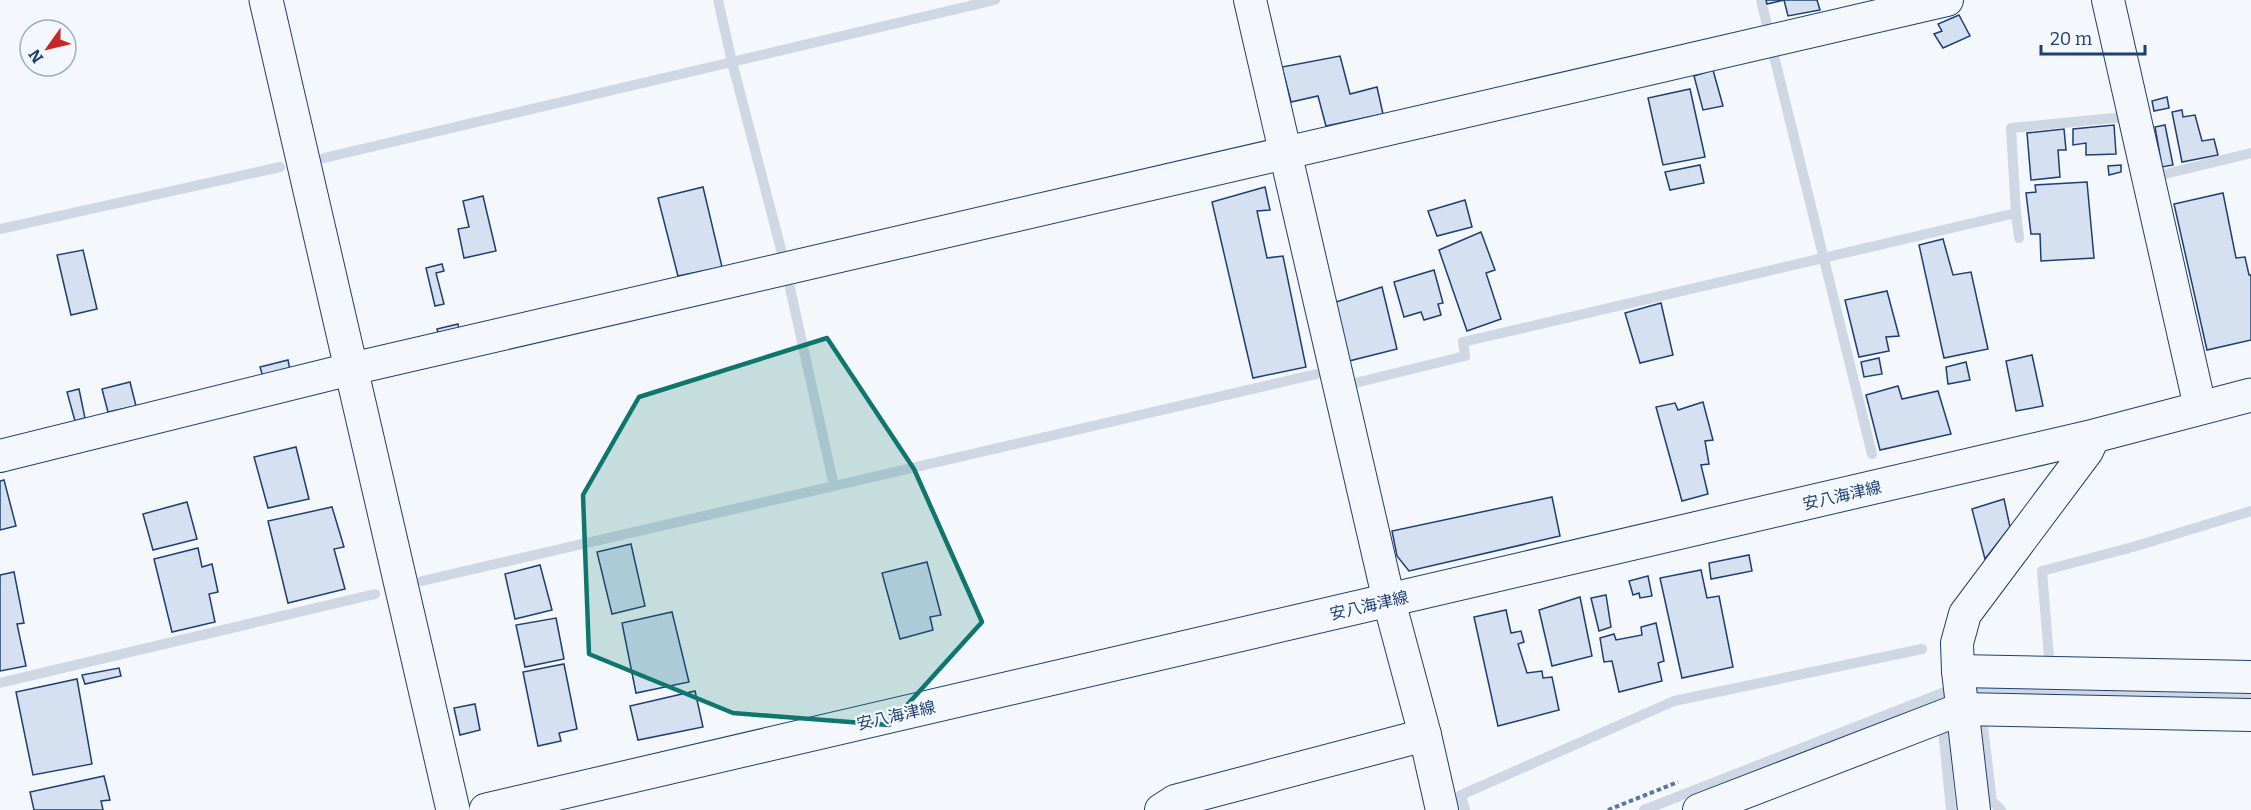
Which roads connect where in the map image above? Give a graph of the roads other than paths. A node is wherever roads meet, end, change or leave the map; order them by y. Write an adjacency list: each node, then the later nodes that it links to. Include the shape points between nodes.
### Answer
1 (266, 0): 6 (main road)
2 (1250, 0): 5 (street)
3 (1947, 0): 5 (street)
4 (2108, 0): 8 (street)
5 (1286, 154): 6 (street); 11 (street)
6 (351, 369): 10 (street); 17 (main road)
7 (2251, 395): 8 (main road, 安八海津線)
8 (2200, 407): 9 (main road, 安八海津線)
9 (2094, 436): 11 (main road, 安八海津線); 12 (street, via 2087,451 1965,614 1957,643)
10 (0, 456)
11 (1389, 601): 16 (street); 18 (main road, 安八海津線)
12 (1958, 671): 13 (street); 14 (street)
13 (2251, 677)
14 (1961, 709): 15 (street); 21 (street); 22 (street)
15 (2251, 715)
16 (1425, 735): 19 (street, via 1174,801); 20 (street)
17 (453, 810)
18 (486, 810)
19 (1161, 810)
20 (1442, 810)
21 (1699, 810)
22 (1974, 810)

